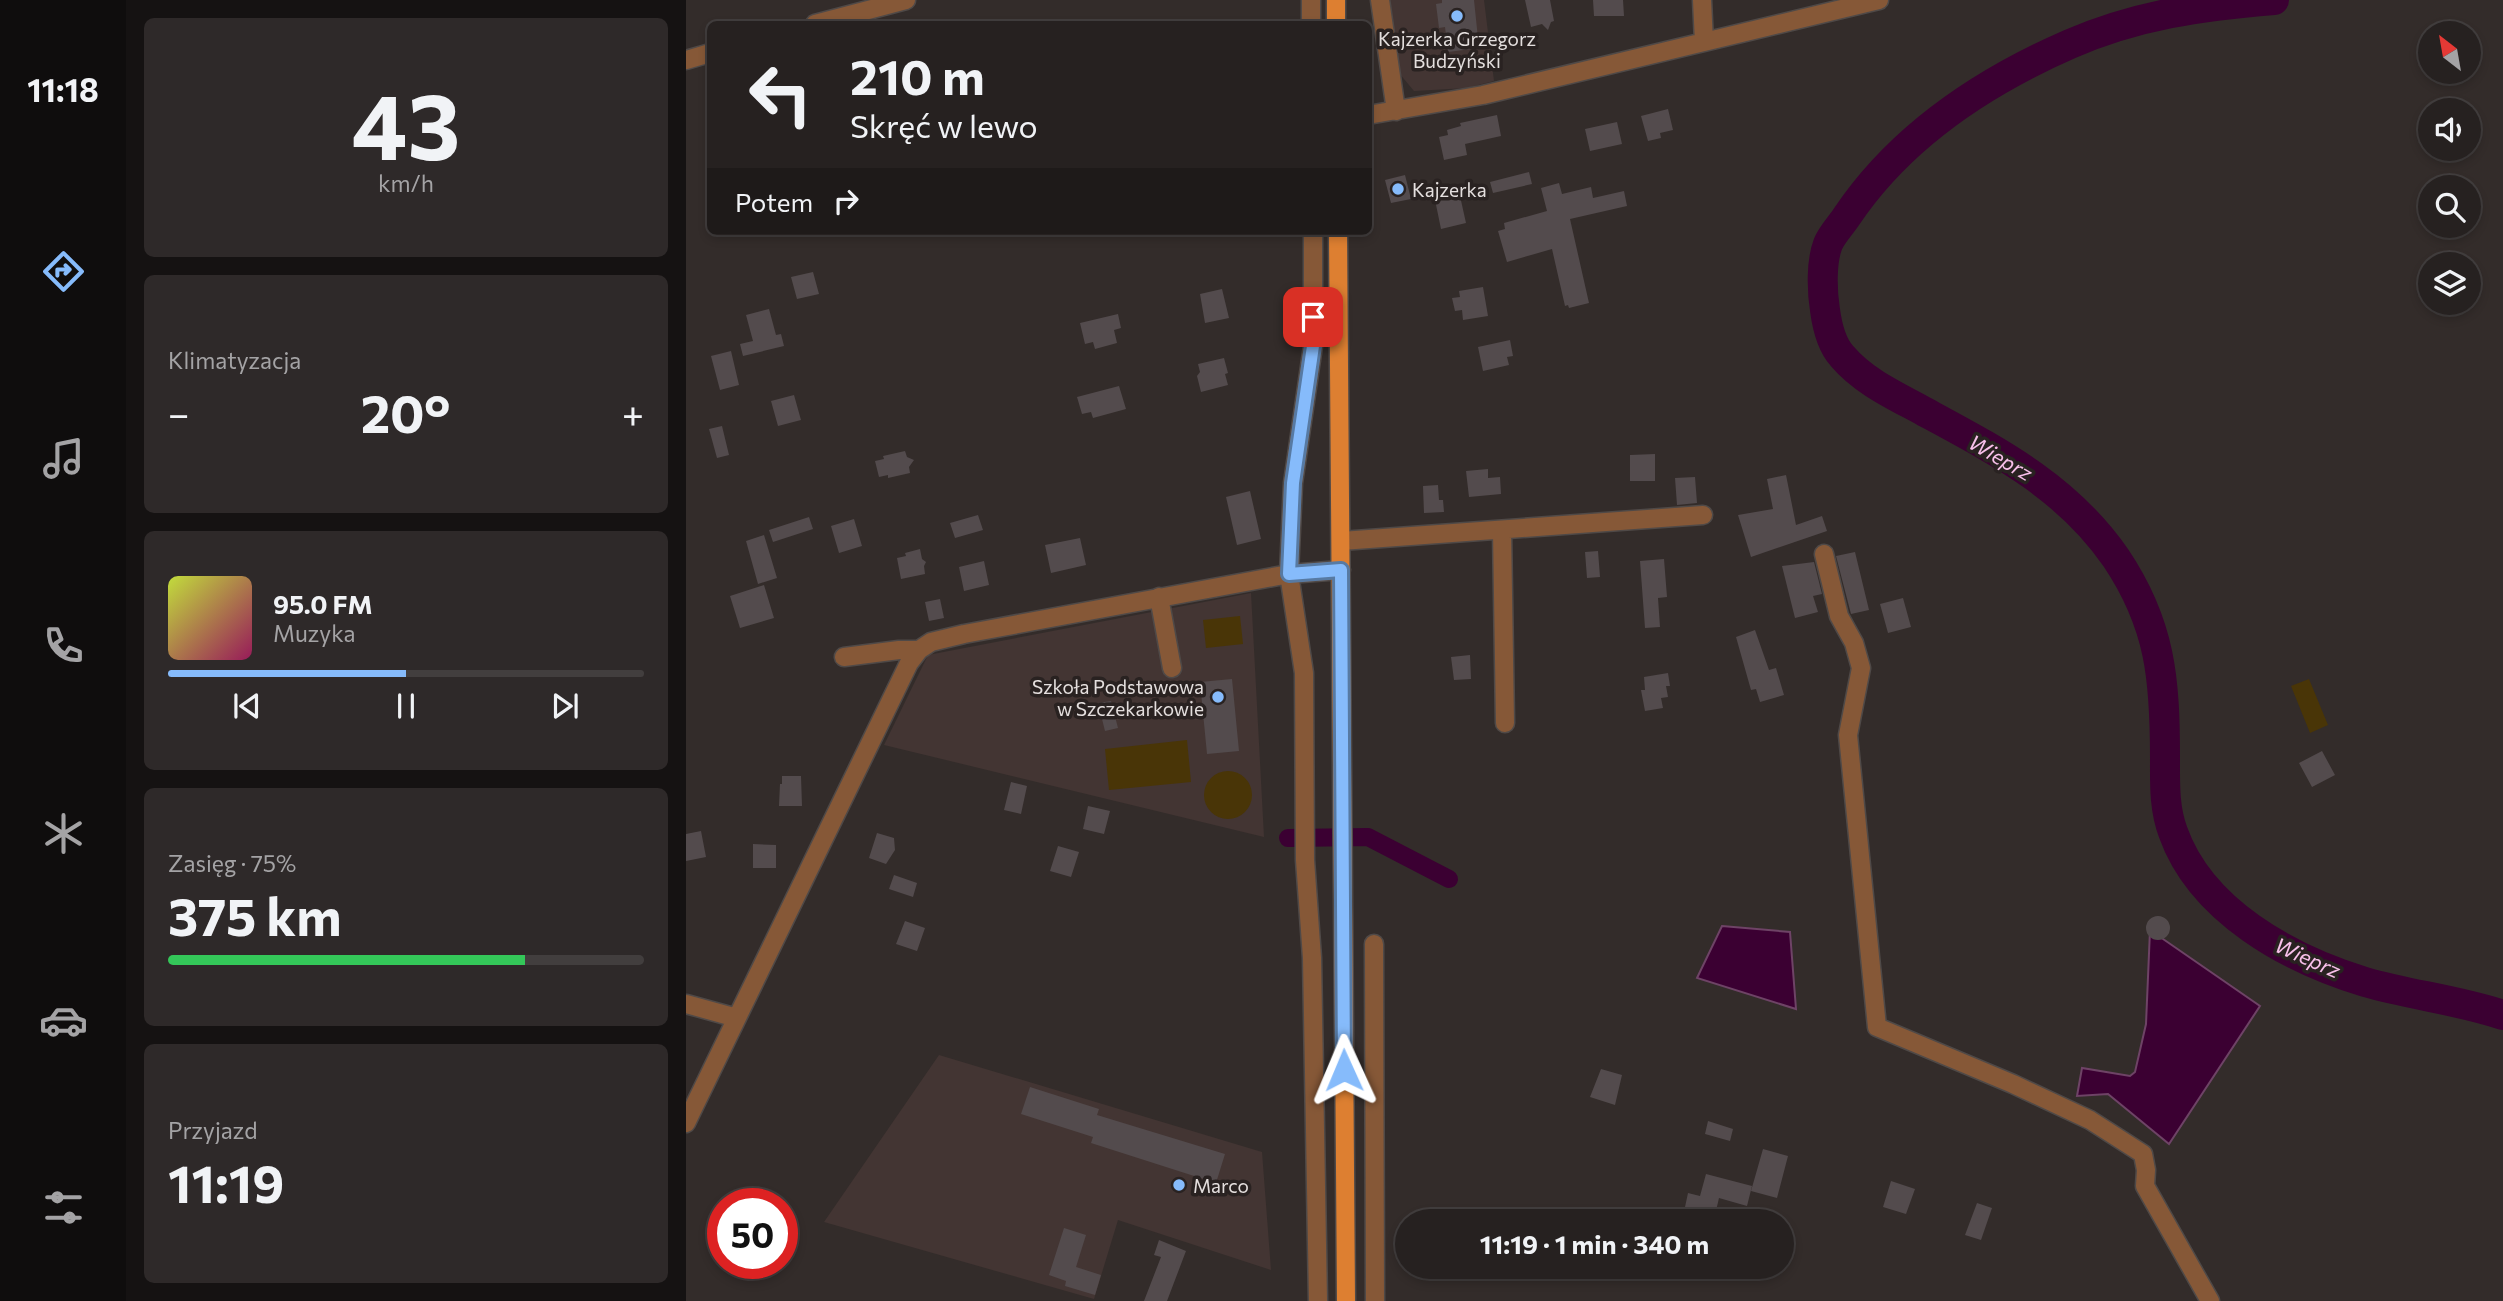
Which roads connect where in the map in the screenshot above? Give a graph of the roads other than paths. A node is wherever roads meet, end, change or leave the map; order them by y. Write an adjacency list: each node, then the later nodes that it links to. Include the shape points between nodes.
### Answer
1 (906, 0): 7 (street)
2 (1311, 0): 8 (street)
3 (1336, 0): 9 (main road)
4 (1380, 0): 13 (street)
5 (1702, 0): 10 (street)
6 (1879, 0): 10 (street)
7 (826, 21)
8 (1311, 21)
9 (1336, 21)
10 (1704, 42): 13 (street, via 1429,110)
11 (707, 54): 12 (street)
12 (686, 60)
13 (1396, 111): 14 (street)
14 (1372, 114)
15 (1313, 235): 22 (street, via 1313,346 1293,483)
16 (1338, 235): 19 (main road)
17 (1703, 515): 18 (street)
18 (1502, 530): 19 (street); 27 (street)
19 (1341, 541): 21 (main road)
20 (1824, 554): 35 (street, via 1839,617 1861,668 1848,735 1877,1027 2013,1084 2090,1121 2143,1154 2145,1186)
21 (1341, 570): 22 (street); 33 (main road)
22 (1289, 574): 23 (street); 32 (street, via 1304,673)
23 (1159, 597): 24 (street, via 964,634 931,642); 26 (street)
24 (919, 650): 25 (street); 30 (street)
25 (844, 657)
26 (1172, 668)
27 (1505, 723)
28 (1374, 944): 34 (street)
29 (686, 1004): 30 (street)
30 (737, 1018): 31 (street)
31 (686, 1123)
32 (1318, 1301)
33 (1346, 1301)
34 (1376, 1301)
35 (2210, 1301)

